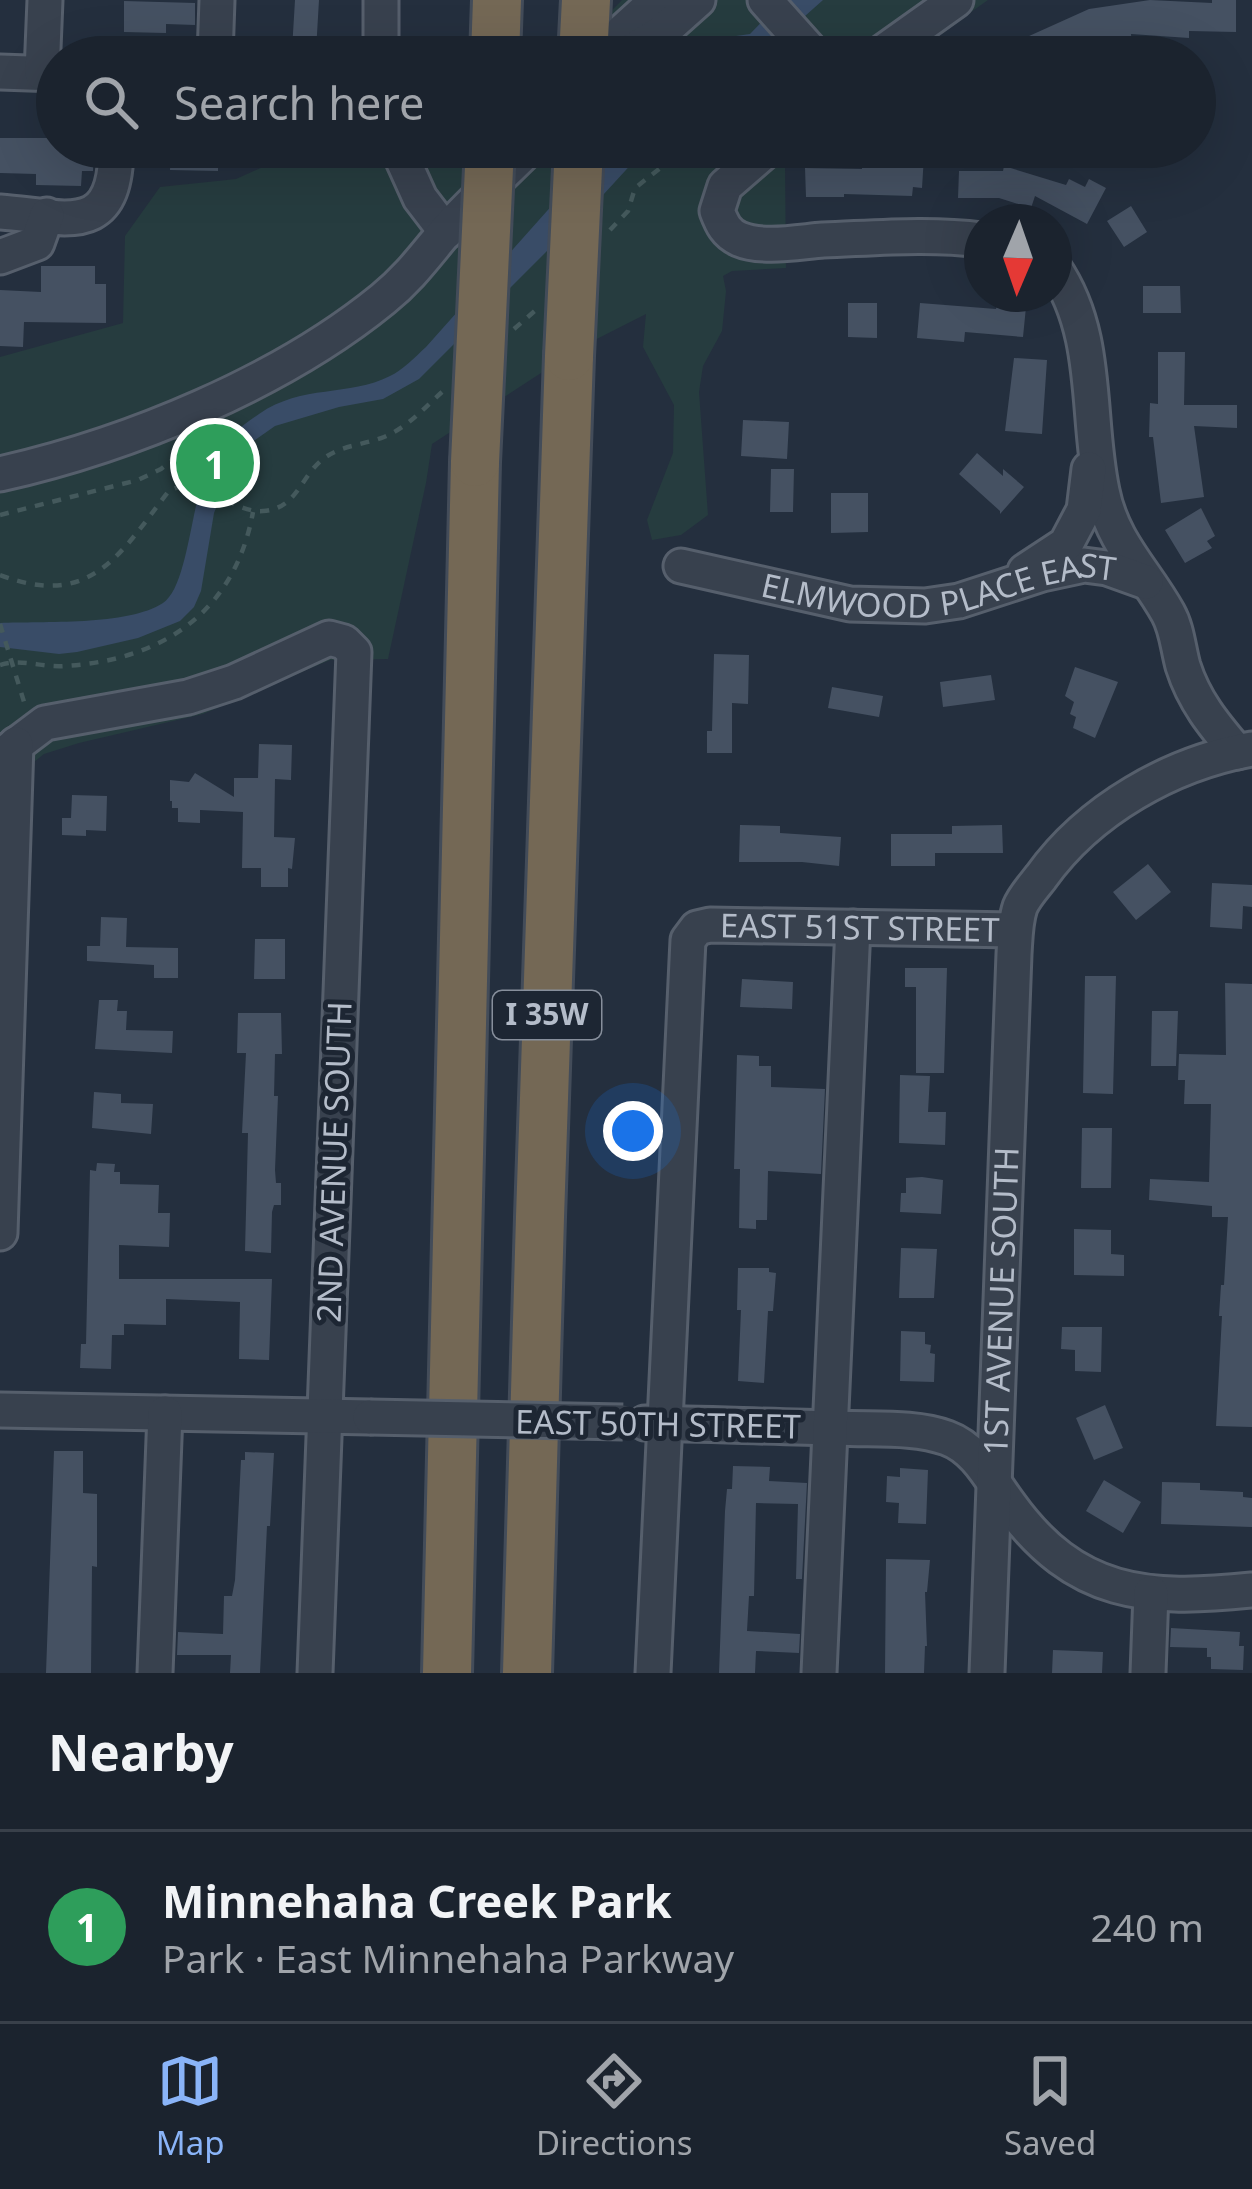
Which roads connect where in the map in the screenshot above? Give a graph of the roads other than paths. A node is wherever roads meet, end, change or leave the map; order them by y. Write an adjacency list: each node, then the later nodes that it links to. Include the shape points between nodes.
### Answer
1 (45, 0): 10 (street)
2 (217, 0): 11 (street)
3 (381, 0): 12 (street)
4 (497, 0): 13 (highway)
5 (586, 0): 14 (highway)
6 (657, 0): 15 (street)
7 (698, 0): 16 (street)
8 (765, 0): 17 (street)
9 (956, 0): 18 (street)
10 (47, 36)
11 (216, 36)
12 (381, 36)
13 (495, 36)
14 (585, 36)
15 (621, 36)
16 (656, 36)
17 (797, 36)
18 (905, 36)
19 (0, 72): 20 (street)
20 (36, 73)
21 (116, 168): 28 (street, via 110,197 86,218)
22 (406, 168): 29 (street)
23 (489, 168): 54 (highway, I 35W, bridge)
24 (509, 168): 29 (street)
25 (578, 168): 55 (highway, I 35W, bridge)
26 (746, 168): 30 (street, via 725,186 717,211 725,230 742,241)
27 (0, 212): 28 (street)
28 (47, 215): 31 (street, via 37,243)
29 (446, 232): 34 (street, via 358,318 231,393 127,437)
30 (964, 239)
31 (0, 257)
32 (1072, 298): 33 (street, via 1092,378)
33 (1093, 420): 36 (street, via 1111,520); 37 (street, via 1088,493 1066,544)
34 (0, 474)
35 (681, 566): 37 (street, ELMWOOD PLACE EAST, via 850,604 925,606)
36 (1146, 582): 37 (street, ELMWOOD PLACE EAST, via 1084,565); 39 (street, ELMWOOD PLACE EAST, via 1174,626 1202,711)
37 (994, 592)
38 (16, 744): 42 (street); 46 (street, 2ND AVENUE SOUTH, via 45,723 234,682 329,638 354,652)
39 (1245, 750): 41 (street, EAST 51ST STREET, via 1144,787 1097,820 1020,905)
40 (853, 927): 41 (street, EAST 51ST STREET); 47 (street, EAST 51ST STREET, via 710,926 688,940); 48 (street)
41 (1016, 930): 49 (street, 1ST AVENUE SOUTH)
42 (5, 954): 43 (street)
43 (0, 1233)
44 (0, 1410): 45 (street, EAST 50TH STREET)
45 (166, 1413): 46 (street, EAST 50TH STREET); 52 (street)
46 (325, 1416): 47 (street, EAST 50TH STREET, bridge); 53 (street, 2ND AVENUE SOUTH)
47 (663, 1423): 48 (street, EAST 50TH STREET); 56 (street)
48 (829, 1428): 49 (street, EAST 50TH STREET, via 950,1439); 57 (street)
49 (996, 1483): 51 (street, EAST 50TH STREET, via 1054,1556 1085,1575); 58 (street, 1ST AVENUE SOUTH)
50 (1252, 1590): 51 (street, EAST 50TH STREET)
51 (1151, 1593): 59 (street)
52 (155, 1673)
53 (315, 1673)
54 (447, 1673)
55 (527, 1673)
56 (653, 1673)
57 (819, 1673)
58 (987, 1673)
59 (1148, 1673)

